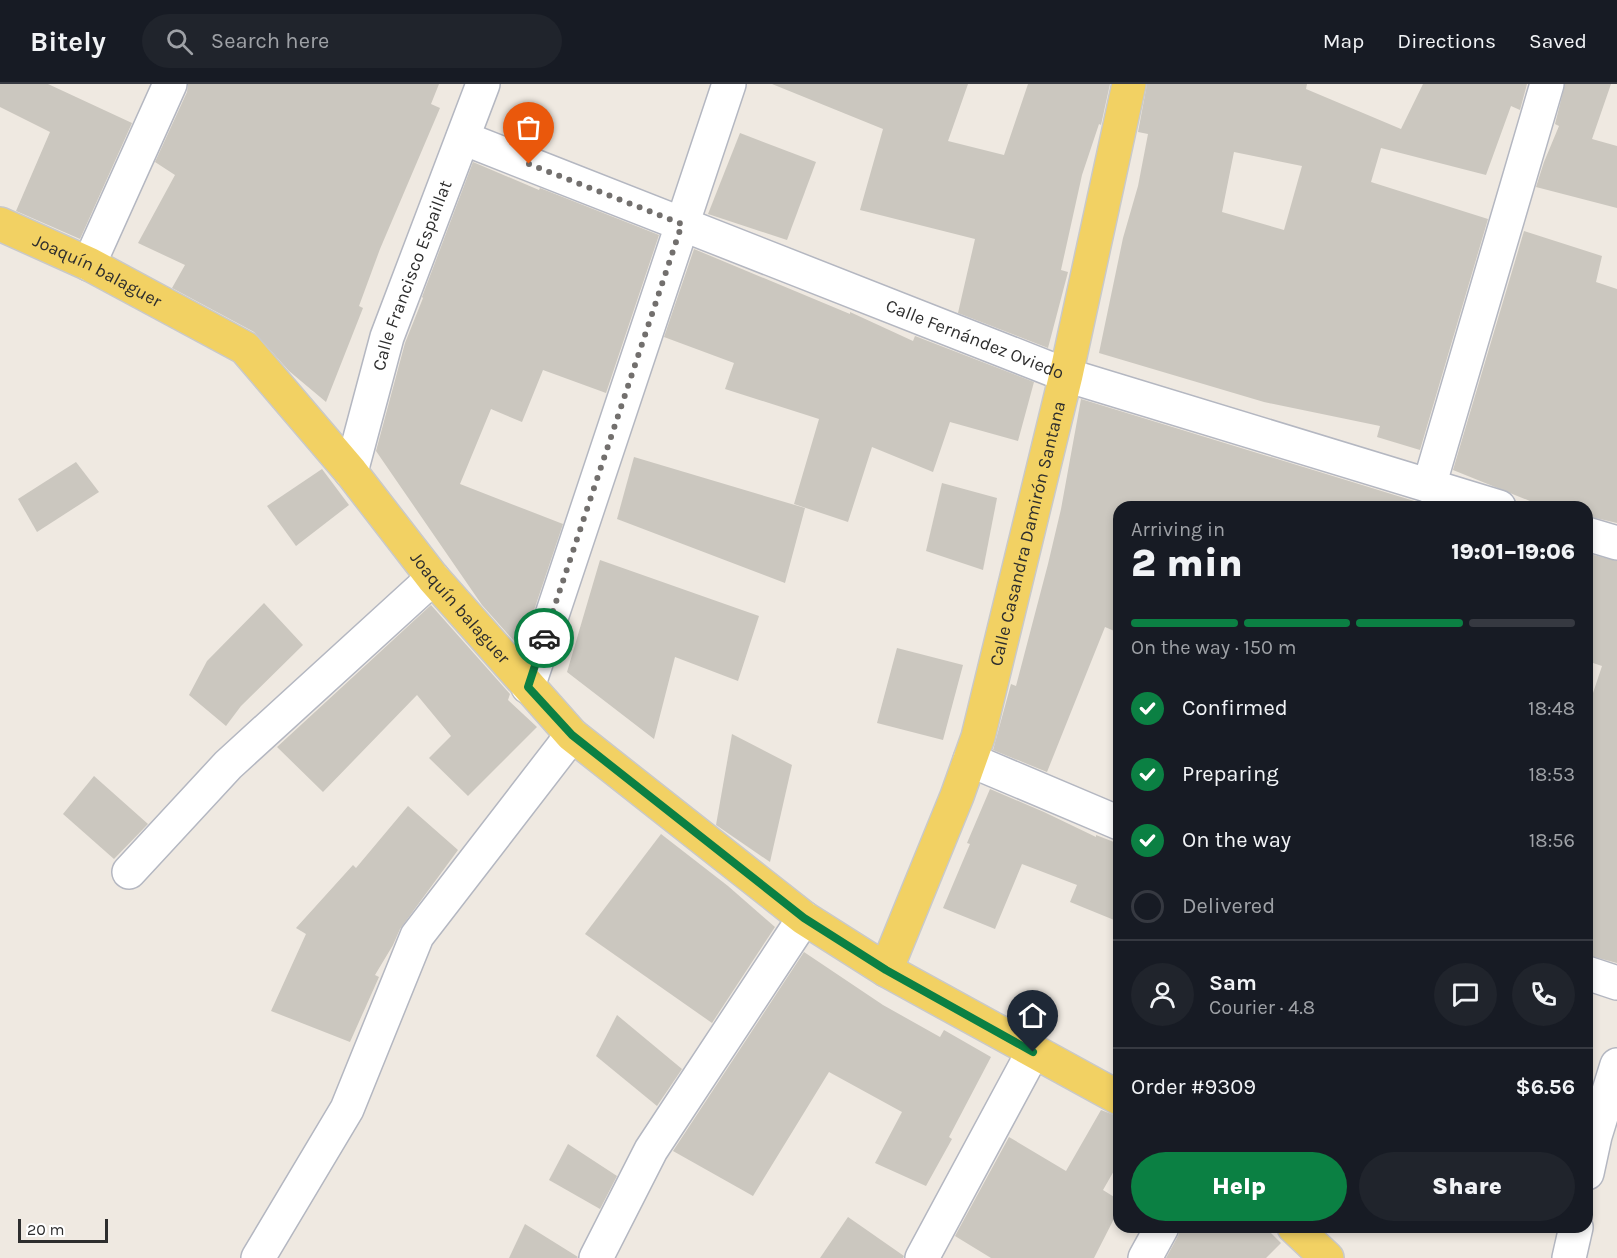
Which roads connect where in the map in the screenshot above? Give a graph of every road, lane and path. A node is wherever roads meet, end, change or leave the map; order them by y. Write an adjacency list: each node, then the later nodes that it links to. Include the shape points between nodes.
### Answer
1 (170, 84): 9 (street)
2 (483, 84): 6 (street, Calle Francisco Espaillat)
3 (729, 84): 8 (street)
4 (1129, 84): 10 (main road, Calle Casandra Damirón Santana)
5 (1547, 84): 12 (street)
6 (463, 138): 8 (street, Calle Fernández Oviedo); 11 (street, Calle Francisco Espaillat, via 387,337)
7 (0, 224): 9 (main road, Joaquín balaguer)
8 (682, 224): 10 (street, Calle Fernández Oviedo); 17 (street)
9 (89, 264): 11 (main road, Joaquín balaguer, via 245,348)
10 (1066, 375): 12 (street, Calle Fernández Oviedo); 19 (main road, Calle Casandra Damirón Santana)
11 (351, 472): 16 (main road, Joaquín balaguer)
12 (1429, 486): 13 (street, Calle Fernández Oviedo)
13 (1479, 501)
14 (1593, 536): 15 (street)
15 (1617, 543)
16 (433, 578): 17 (main road, Joaquín balaguer); 21 (street, via 228,765)
17 (528, 687): 18 (main road, Joaquín balaguer)
18 (572, 735): 22 (main road, Joaquín balaguer); 33 (street, via 417,936 347,1109)
19 (970, 759): 20 (street); 23 (main road, Calle Casandra Damirón Santana)
20 (1113, 820)
21 (129, 872)
22 (804, 918): 23 (main road, Joaquín balaguer); 34 (street, via 651,1150)
23 (886, 970): 26 (main road, Joaquín balaguer)
24 (1593, 975): 25 (street)
25 (1617, 983)
26 (1033, 1052): 28 (main road, Joaquín balaguer); 35 (street)
27 (1617, 1065): 29 (street)
28 (1113, 1095)
29 (1593, 1145)
30 (1159, 1233): 36 (street)
31 (1300, 1233): 37 (main road)
32 (1575, 1233): 38 (street)
33 (258, 1258)
34 (596, 1258)
35 (922, 1258)
36 (1145, 1258)
37 (1327, 1258)
38 (1569, 1258)

